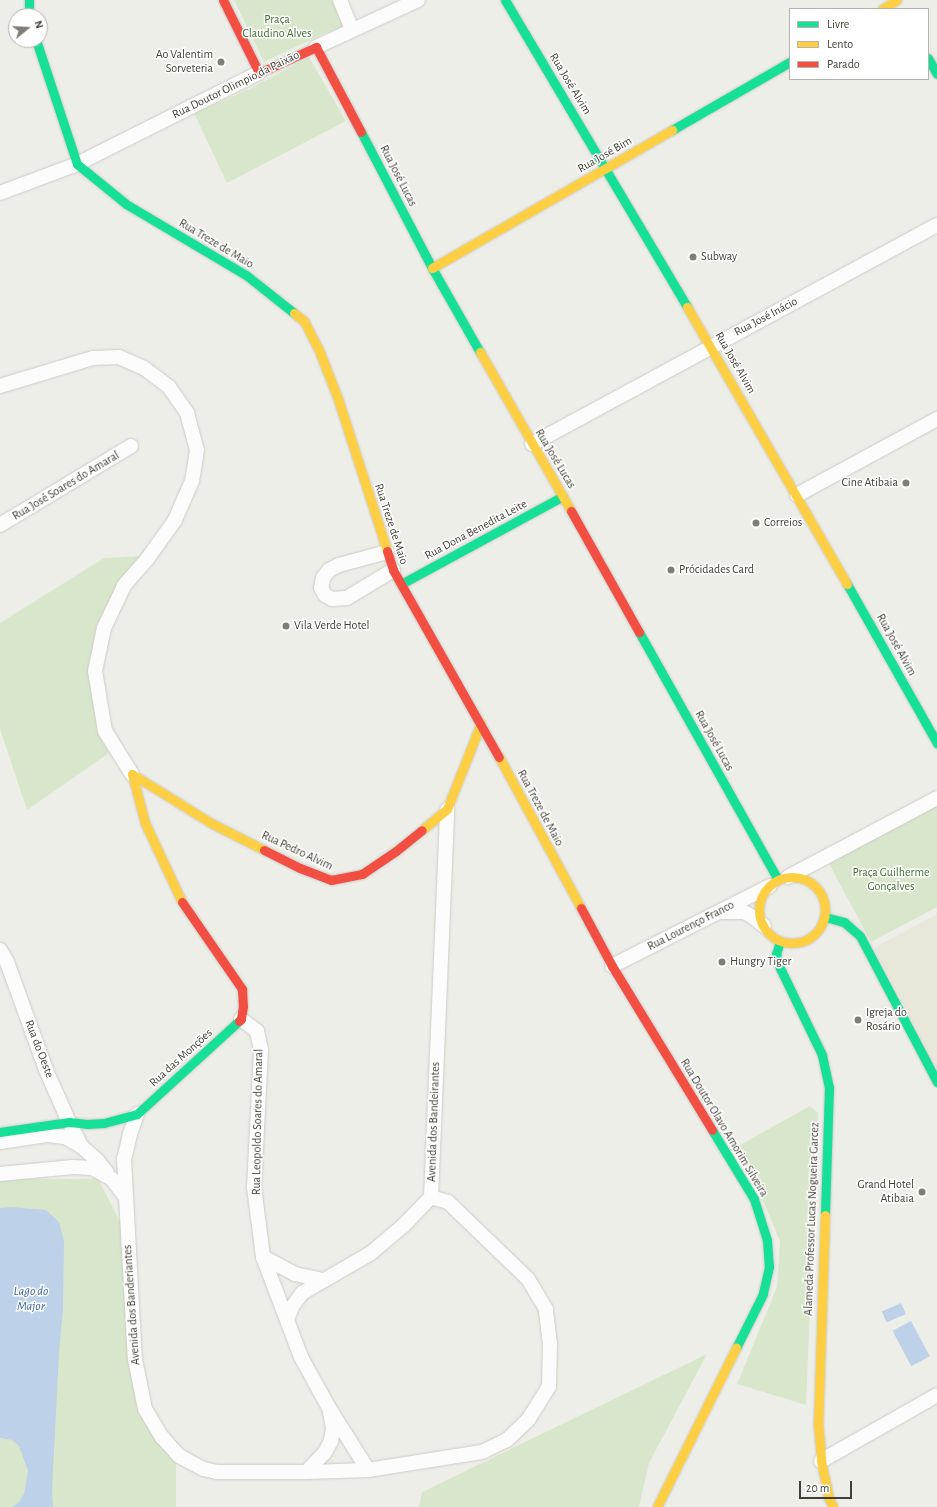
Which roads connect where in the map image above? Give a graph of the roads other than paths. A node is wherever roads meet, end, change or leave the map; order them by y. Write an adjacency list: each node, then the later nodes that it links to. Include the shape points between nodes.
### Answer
1 (224, 0): 12 (street)
2 (340, 0): 7 (street)
3 (418, 0): 7 (street, Rua Doutor Olimpio da Paixão)
4 (505, 0): 15 (street, Rua José Alvim)
5 (897, 0): 6 (street)
6 (884, 8)
7 (352, 29): 8 (street, Rua Doutor Olimpio da Paixão)
8 (316, 47): 12 (street, Rua Doutor Olimpio da Paixão); 18 (street, Rua José Lucas)
9 (39, 48): 14 (street)
10 (929, 60): 13 (street)
11 (789, 63): 15 (street, Rua José Bim)
12 (259, 73): 14 (street, Rua Doutor Olimpio da Paixão)
13 (937, 74)
14 (77, 164): 16 (street, Rua Doutor Olimpio da Paixão); 27 (street, Rua Treze de Maio, via 126,204 246,275 304,321 338,399)
15 (606, 168): 18 (street, Rua José Bim); 19 (street, Rua José Alvim)
16 (0, 193)
17 (937, 225): 19 (street, Rua José Inácio)
18 (432, 268): 22 (street, Rua José Lucas)
19 (711, 347): 22 (street, Rua José Inácio); 24 (street, Rua José Alvim)
20 (0, 386): 32 (street, via 93,358 119,357 144,368 162,382 187,413 197,450 192,481 175,520 124,586 104,628 95,671 105,731)
21 (937, 419): 24 (street)
22 (532, 444): 25 (street, Rua José Lucas)
23 (131, 446): 26 (street, Rua José Soares do Amaral)
24 (797, 495): 31 (street, Rua José Alvim)
25 (563, 496): 29 (street, Rua Dona Benedita Leite); 35 (street, Rua José Lucas)
26 (0, 525)
27 (387, 552): 28 (street, Rua Treze de Maio); 28 (street, via 329,570 323,578 321,588 325,595 332,599 347,598)
28 (393, 570): 29 (street, Rua Treze de Maio)
29 (401, 584): 30 (street, Rua Treze de Maio)
30 (481, 723): 34 (street, Avenida dos Bandeirantes); 41 (street, Rua Treze de Maio)
31 (937, 743)
32 (132, 774): 34 (street, Rua Pedro Alvim, via 212,822 300,868 331,880 362,874 396,851); 42 (street, via 145,823 178,896 242,989)
33 (937, 798): 35 (street, Rua Lourenço Franco)
34 (447, 809): 52 (street, Avenida dos Bandeirantes)
35 (779, 881): 36 (street, Rua Lourenço Franco); 37 (street, via 799,877 809,881 817,888 824,902); 38 (street, via 764,894 760,904 760,916)
36 (716, 913): 38 (street, via 744,912); 41 (street, Rua Lourenço Franco)
37 (825, 917): 39 (street, via 821,928 803,942); 43 (street, via 844,922 860,936)
38 (764, 926): 39 (street)
39 (780, 941): 58 (street, Alameda Professor Lucas Nogueira Garcez, via 776,954 780,968 822,1055 829,1087 818,1367)
40 (0, 950): 45 (street, Rua do Oeste, via 7,962 46,1070)
41 (612, 966): 61 (street, Rua Doutor Olavo Amorim Silveira, via 754,1199 767,1240 769,1267 764,1294)
42 (241, 1019): 44 (street, Rua das Monções); 53 (street, Rua Leopoldo Soares do Amaral, via 257,1031 262,1050 254,1187)
43 (937, 1082)
44 (137, 1114): 45 (street, via 104,1123); 51 (street, Avenida dos Banderiantes, via 124,1159)
45 (69, 1122): 46 (street); 48 (street, Rua do Oeste)
46 (0, 1132)
47 (0, 1142): 48 (street, via 48,1135 65,1137)
48 (82, 1147): 50 (street, via 97,1160)
49 (0, 1174): 50 (street, via 74,1167 92,1168)
50 (112, 1179): 51 (street)
51 (124, 1195): 60 (street, Avenida dos Banderiantes, via 135,1359 145,1409 162,1436 179,1456 203,1469 217,1472)
52 (431, 1197): 54 (street, via 404,1225 370,1253); 59 (street, Avenida dos Bandeirantes, via 448,1202 528,1278 546,1309 550,1344 549,1386 528,1420 507,1440 482,1452)
53 (263, 1257): 54 (street, via 295,1274); 55 (street, Rua Leopoldo Soares do Amaral)
54 (324, 1280): 55 (street, via 302,1293)
55 (287, 1319): 57 (street, Rua Leopoldo Soares do Amaral, via 301,1357)
56 (937, 1395): 58 (street)
57 (329, 1408): 59 (street, Rua Leopoldo Soares do Amaral); 60 (street, via 333,1428 331,1441 325,1452)
58 (821, 1461): 62 (street, Alameda Professor Lucas Nogueira Garcez, via 829,1500)
59 (368, 1470): 60 (street, Avenida dos Banderiantes)
60 (306, 1472)
61 (658, 1507)
62 (833, 1507)

